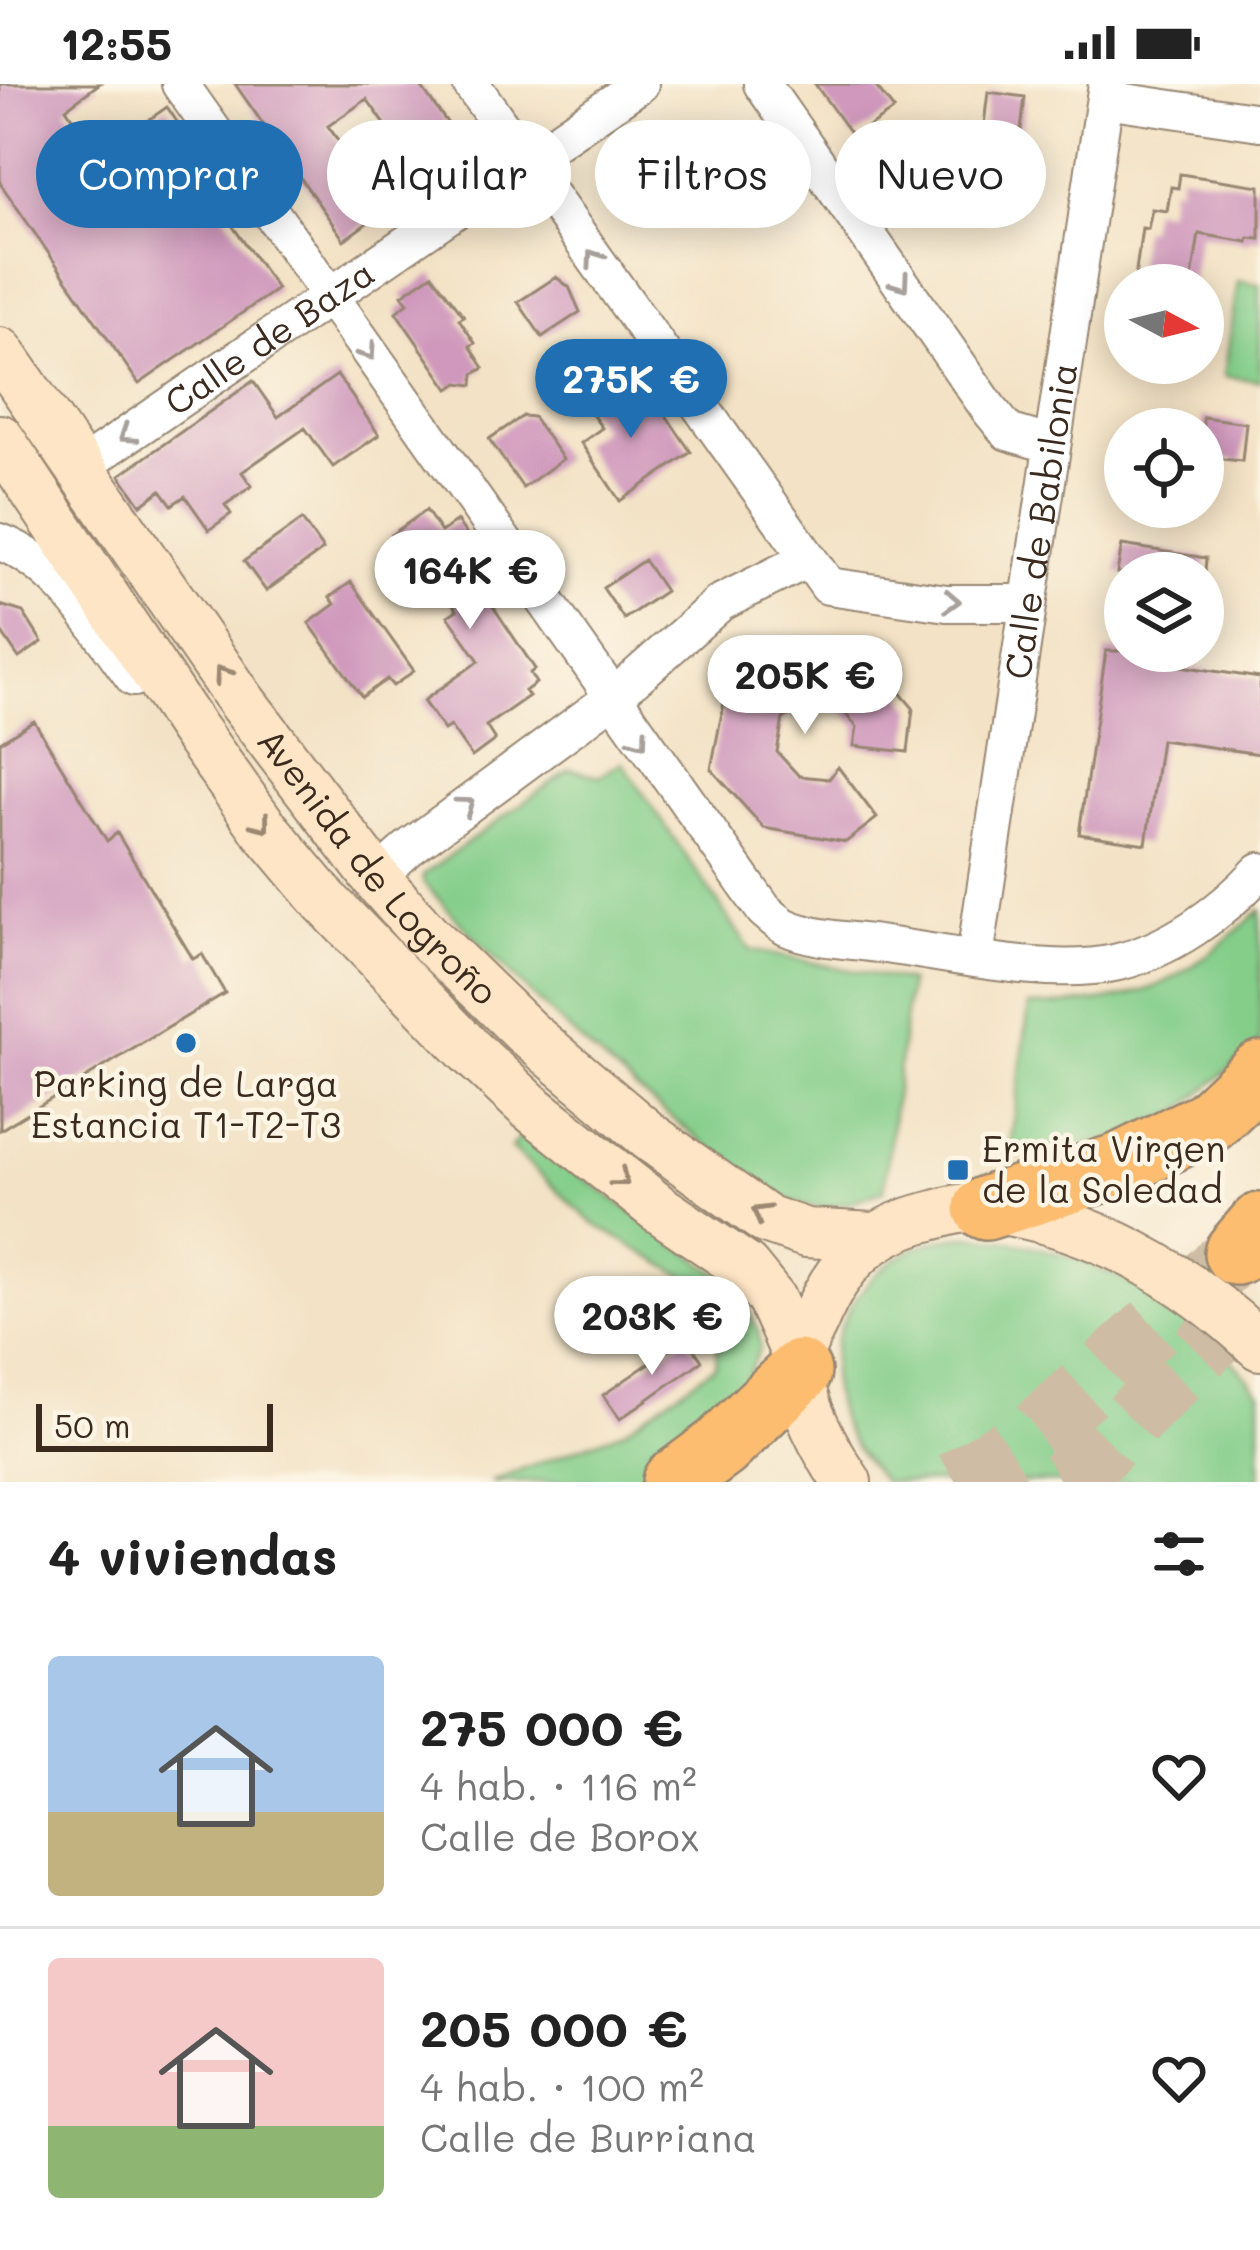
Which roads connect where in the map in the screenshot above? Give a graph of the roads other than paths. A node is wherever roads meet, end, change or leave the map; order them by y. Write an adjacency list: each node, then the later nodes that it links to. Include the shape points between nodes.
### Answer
1 (180, 84): 11 (street)
2 (470, 84): 6 (street)
3 (640, 84): 8 (street, Calle de Baza)
4 (762, 84): 15 (street, one-way to 15, via 998,421)
5 (1106, 91): 7 (street); 15 (street, Calle de Babilonia)
6 (496, 120)
7 (1260, 122)
8 (571, 132)
9 (571, 224): 18 (street, one-way to 9)
10 (430, 228): 11 (street, Calle de Baza)
11 (329, 297): 16 (street, Calle de Baza, one-way to 16); 20 (street, one-way to 20)
12 (0, 352): 16 (main road, Avenida de Logroño)
13 (0, 390): 16 (main road, via 55,468)
14 (0, 439): 21 (main road, Avenida de Logroño)
15 (1052, 446): 19 (street, Calle de Babilonia)
16 (79, 468): 23 (main road, Avenida de Logroño, one-way to 16, via 254,720)
17 (0, 542): 21 (street, Avenida de Logroño, via 54,575 163,711)
18 (808, 559): 19 (street, one-way to 19, via 828,586); 20 (street, via 720,604)
19 (1027, 603): 24 (street, Calle de Babilonia)
20 (611, 699): 23 (street, one-way to 20, via 409,848); 24 (street, one-way to 24, via 783,926)
21 (193, 729): 29 (main road, Avenida de Logroño, one-way to 29, via 326,902 470,1051 588,1154 745,1267 771,1299)
22 (1260, 871): 24 (street, via 1166,944 1117,963 1059,968)
23 (380, 883): 27 (main road, Avenida de Logroño, one-way to 23, via 806,1233 765,1219 650,1137 527,1033)
24 (975, 957)
25 (1260, 1073): 26 (highway, via 1208,1122 1120,1165)
26 (986, 1208): 27 (main road, via 916,1219); 28 (main road, via 1107,1241 1182,1280)
27 (873, 1238): 29 (main road, via 827,1290)
28 (1260, 1346)
29 (798, 1365): 30 (highway, via 721,1447); 31 (main road, Avenida de Logroño, via 821,1443)
30 (674, 1482)
31 (847, 1482)

